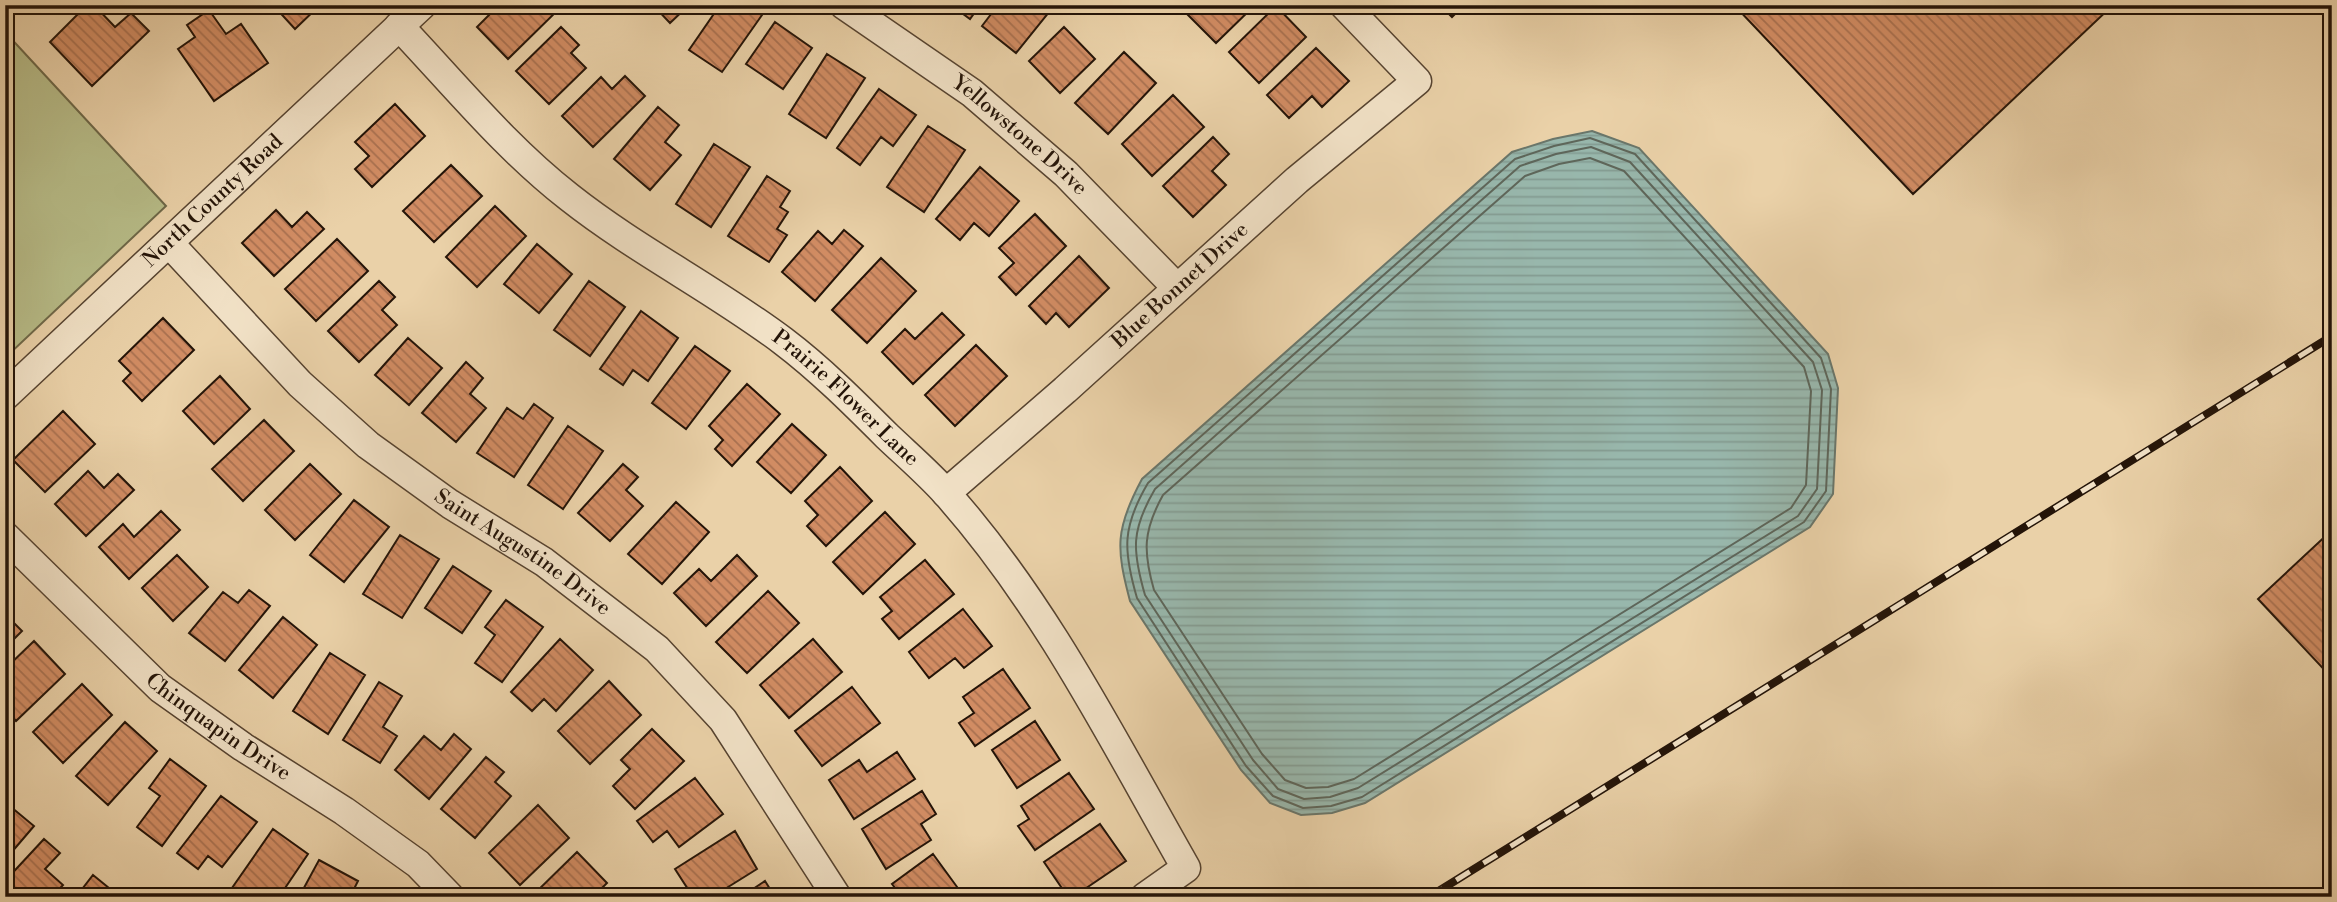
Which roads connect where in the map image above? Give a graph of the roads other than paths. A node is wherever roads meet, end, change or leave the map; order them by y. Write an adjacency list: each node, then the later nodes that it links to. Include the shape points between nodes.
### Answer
1 (422, 5): 4 (street, North County Road)
2 (844, 5): 6 (street, Yellowstone Drive, via 972,93 1066,174)
3 (1344, 5): 6 (street, Blue Bonnet Drive, via 1417,81)
4 (400, 26): 5 (street, North County Road); 8 (street, Prairie Flower Lane, via 520,154 568,197 784,341)
5 (169, 243): 7 (street, North County Road); 11 (street, Saint Augustine Drive, via 300,384 368,445 450,504 544,562 657,649 723,720)
6 (1177, 288): 8 (street, Blue Bonnet Drive)
7 (5, 396)
8 (946, 493): 12 (street, Prairie Flower Lane, via 1054,638 1186,868)
9 (5, 536): 10 (street, Chinquapin Drive, via 160,688 418,864)
10 (450, 897)
11 (837, 897)
12 (1145, 897)

